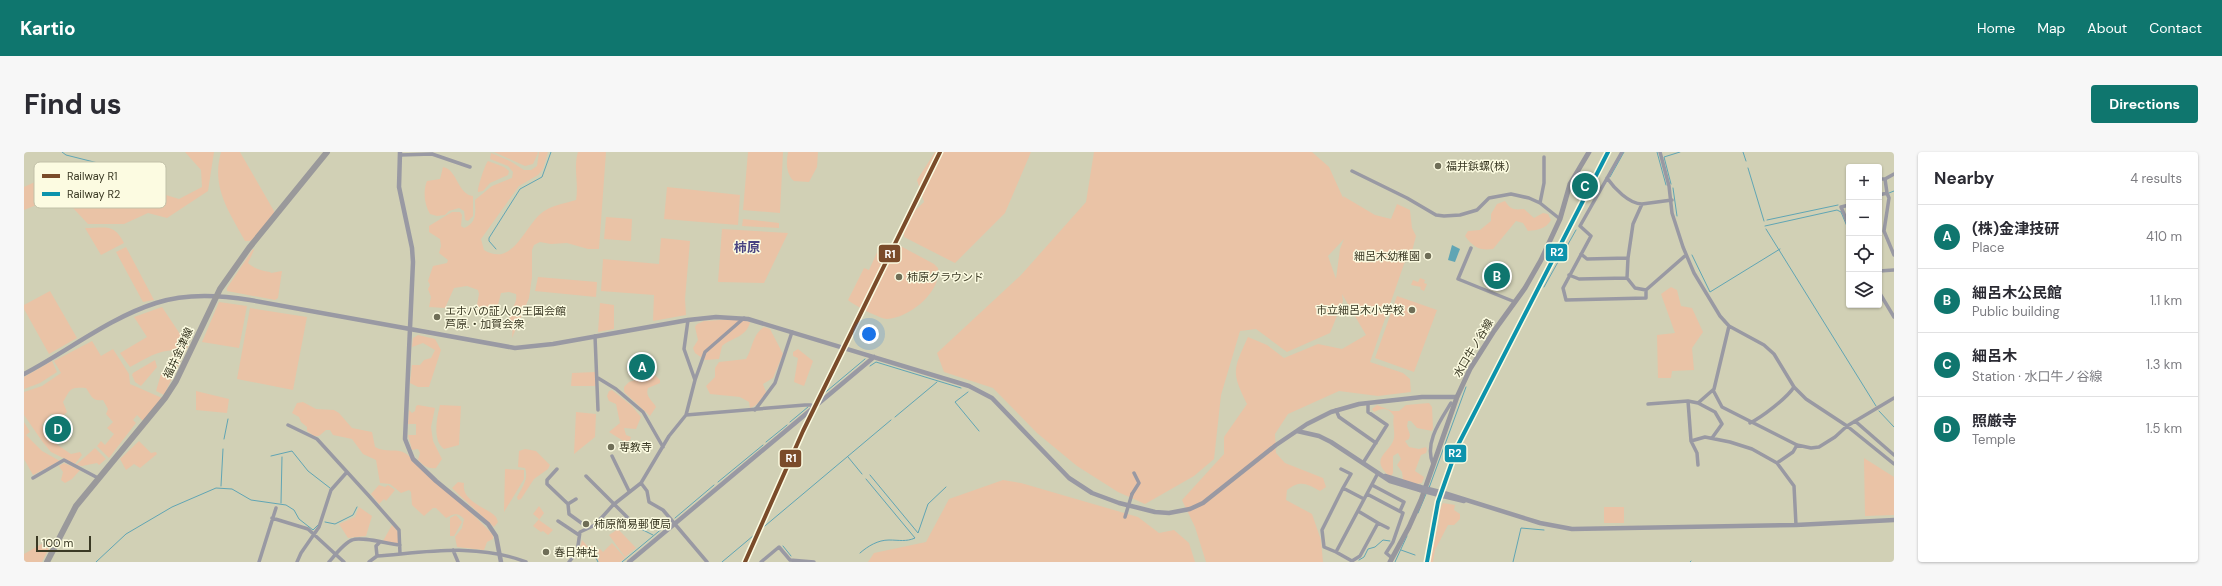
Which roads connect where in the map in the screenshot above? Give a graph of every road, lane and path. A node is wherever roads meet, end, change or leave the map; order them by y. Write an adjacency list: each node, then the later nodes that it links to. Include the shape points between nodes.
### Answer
1 (327, 152): 34 (main road, 福井金津線, via 249,248)
2 (1589, 152): 20 (main road, 水口牛ノ谷線, via 1570,184)
3 (1622, 152): 10 (street)
4 (1660, 152): 15 (street)
5 (400, 154): 7 (street, via 432,154); 43 (street, via 400,187 413,262)
6 (1544, 157): 17 (street, via 1544,183)
7 (470, 168)
8 (1352, 171): 17 (street, via 1432,213 1444,216 1476,210 1489,198 1499,196 1520,196)
9 (1894, 174): 11 (street)
10 (1607, 178): 18 (street, via 1618,193 1637,204); 25 (street, via 1580,226 1591,236)
11 (1885, 179): 12 (street)
12 (1887, 193): 13 (street); 14 (street)
13 (1882, 194)
14 (1889, 198): 16 (street); 22 (street)
15 (1672, 200): 18 (street); 26 (street, via 1672,213)
16 (1894, 200)
17 (1540, 203): 20 (street)
18 (1642, 204): 28 (street, via 1634,224)
19 (1846, 206): 21 (street, via 1841,207)
20 (1560, 219): 36 (main road, 水口牛ノ谷線, via 1541,260)
21 (1846, 219)
22 (1885, 233): 23 (street); 27 (street)
23 (1882, 234)
24 (1471, 248): 36 (street, via 1458,279)
25 (1581, 254): 28 (street, via 1587,259); 31 (street)
26 (1686, 255): 33 (street); 42 (street, via 1720,316)
27 (1894, 255)
28 (1628, 258): 32 (street)
29 (1894, 270): 30 (street)
30 (1882, 271)
31 (1569, 275): 32 (street, via 1579,279); 33 (street, via 1563,288 1566,300 1646,298)
32 (1627, 278): 33 (street, via 1636,288)
33 (1646, 290)
34 (215, 296): 43 (street); 47 (street, via 157,302 138,310); 92 (main road, 福井金津線, via 176,381 130,443)
35 (1882, 297): 38 (street)
36 (1514, 302): 52 (main road, 水口牛ノ谷線, via 1470,369)
37 (1894, 307): 38 (street)
38 (1889, 310): 40 (street)
39 (744, 318): 41 (street); 44 (street); 49 (street, via 705,352)
40 (1894, 318)
41 (688, 320): 45 (street); 49 (street, via 684,349)
42 (1729, 326): 50 (street, via 1755,339 1774,354); 51 (street)
43 (410, 329): 45 (street, via 515,348); 123 (street, via 404,425 410,454 436,481 488,524 496,536)
44 (792, 332): 46 (street); 62 (street, via 775,383)
45 (595, 336): 48 (street)
46 (874, 356): 59 (street); 72 (street, via 970,386 992,398 1051,461 1078,485 1119,504 1155,512 1170,513 1190,509 1203,502)
47 (24, 374)
48 (598, 378): 61 (street); 77 (street, via 616,389 643,412)
49 (695, 380): 65 (street)
50 (1794, 387): 69 (street, via 1789,395 1761,418); 71 (street, via 1806,399)
51 (1713, 390): 56 (street); 60 (street)
52 (1457, 397): 57 (street, via 1422,397); 67 (main road, 水口牛ノ谷線)
53 (1894, 398): 68 (street)
54 (1688, 401): 56 (street); 58 (street); 74 (street)
55 (1450, 403): 66 (street)
56 (1698, 403): 64 (street)
57 (1368, 404): 63 (street); 75 (street, via 1368,412 1387,425)
58 (1648, 404)
59 (813, 408): 62 (street, via 807,405); 111 (street)
60 (1722, 408): 64 (street); 69 (street)
61 (598, 410)
62 (755, 410): 65 (street)
63 (1336, 410): 72 (street); 75 (street, via 1338,417)
64 (1715, 412): 73 (street, via 1722,424)
65 (686, 415): 77 (street)
66 (1443, 416): 67 (street); 83 (street, via 1432,440 1431,458)
67 (1450, 419): 83 (main road, 水口牛ノ谷線)
68 (1855, 421): 71 (street); 78 (street)
69 (1750, 423): 76 (street)
70 (288, 426): 87 (street, via 317,439)
71 (1847, 426): 76 (street, via 1819,447); 82 (street)
72 (1297, 431): 80 (street, via 1331,442)
73 (1712, 438): 74 (street, via 1704,437); 81 (street, via 1752,449)
74 (1691, 441): 84 (street, via 1697,453)
75 (1376, 443): 80 (street)
76 (1797, 445): 81 (street, via 1793,452)
77 (663, 447): 93 (street)
78 (1894, 455)
79 (612, 456): 96 (street)
80 (1363, 463): 88 (street)
81 (1777, 463): 114 (street, via 1794,486)
82 (1894, 464)
83 (1434, 465): 127 (main road, 水口牛ノ谷線, via 1409,527)
84 (1698, 465)
85 (557, 469): 102 (street, via 547,480 547,484)
86 (1341, 469): 95 (street, via 1351,474)
87 (347, 472): 117 (street, via 331,490 320,527); 120 (street, via 399,530)
88 (1378, 473): 94 (street); 114 (street, bridge, via 1540,523 1572,529)
89 (1134, 474): 107 (street, bridge, via 1139,483 1132,494)
90 (586, 476): 103 (street)
91 (33, 478): 92 (street, via 64,460)
92 (98, 478): 128 (main road, 福井金津線, via 76,506)
93 (641, 483): 96 (street); 111 (street, via 647,491 649,502 663,510)
94 (1372, 485): 97 (street); 98 (street)
95 (1343, 488): 100 (street); 122 (street, via 1322,530 1324,547)
96 (629, 491): 103 (street)
97 (1367, 494): 100 (street); 101 (street)
98 (1389, 494): 101 (street); 106 (street, via 1404,502)
99 (576, 499): 102 (street)
100 (1364, 500): 105 (street)
101 (1385, 503): 106 (street)
102 (568, 504): 115 (street, via 569,514)
103 (613, 505): 113 (street); 115 (street, via 595,525)
104 (276, 508): 108 (street)
105 (1358, 511): 112 (street); 122 (street)
106 (1400, 511): 127 (street, via 1403,513 1393,542 1386,553)
107 (1125, 517)
108 (272, 518): 117 (street, via 300,525); 129 (street)
109 (1894, 520): 114 (street)
110 (558, 521): 118 (street)
111 (675, 523): 138 (street); 139 (street)
112 (1378, 523): 116 (street); 122 (street, via 1360,556 1352,561)
113 (634, 524)
114 (1796, 525)
115 (587, 527): 118 (street)
116 (1388, 528)
117 (314, 534): 124 (street); 130 (street)
118 (579, 535): 137 (street, via 577,552)
119 (378, 543): 120 (street); 124 (street, via 367,538 352,540); 126 (street)
120 (400, 545): 125 (street)
121 (453, 550): 123 (street); 125 (street); 134 (street)
122 (1336, 552)
123 (500, 553): 135 (street); 136 (street)
124 (336, 554): 131 (street); 132 (street)
125 (400, 554): 126 (street)
126 (377, 556): 133 (street)
127 (1391, 560)
128 (47, 562)
129 (259, 562)
130 (297, 562)
131 (329, 562)
132 (344, 562)
133 (369, 562)
134 (458, 562)
135 (501, 562)
136 (526, 562)
137 (569, 562)
138 (629, 562)
139 (707, 562)
140 (761, 562): 141 (street, via 779,547 790,560)
141 (814, 562)

